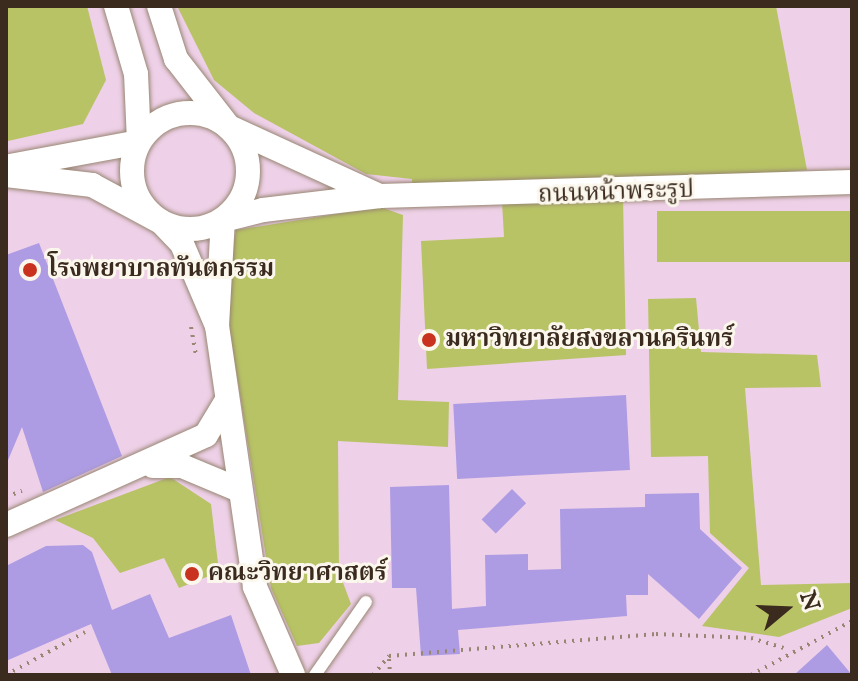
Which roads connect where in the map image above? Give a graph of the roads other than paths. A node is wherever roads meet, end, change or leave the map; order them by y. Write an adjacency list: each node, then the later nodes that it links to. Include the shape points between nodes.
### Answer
1 (116, 6): 4 (street, via 136,74)
2 (159, 6): 3 (street, via 176,59)
3 (229, 127): 4 (street, via 180,113); 8 (street, ถนนหน้าพระรูป); 9 (street, via 248,175)
4 (139, 142): 5 (street); 10 (street, via 136,195)
5 (6, 167)
6 (6, 175): 10 (street, via 92,185)
7 (852, 182): 8 (street, ถนนหน้าพระรูป)
8 (380, 196): 9 (street, ถนนหน้าพระรูป)
9 (223, 220): 10 (street, via 192,230); 11 (street)
10 (161, 222): 11 (street, via 187,253)
11 (217, 326): 12 (street)
12 (225, 406): 13 (street, via 206,435); 14 (street)
13 (148, 466): 14 (street, via 182,466); 15 (street)
14 (237, 489): 17 (street, via 255,587)
15 (6, 525)
16 (366, 602): 18 (lane)
17 (293, 675)
18 (315, 675)

